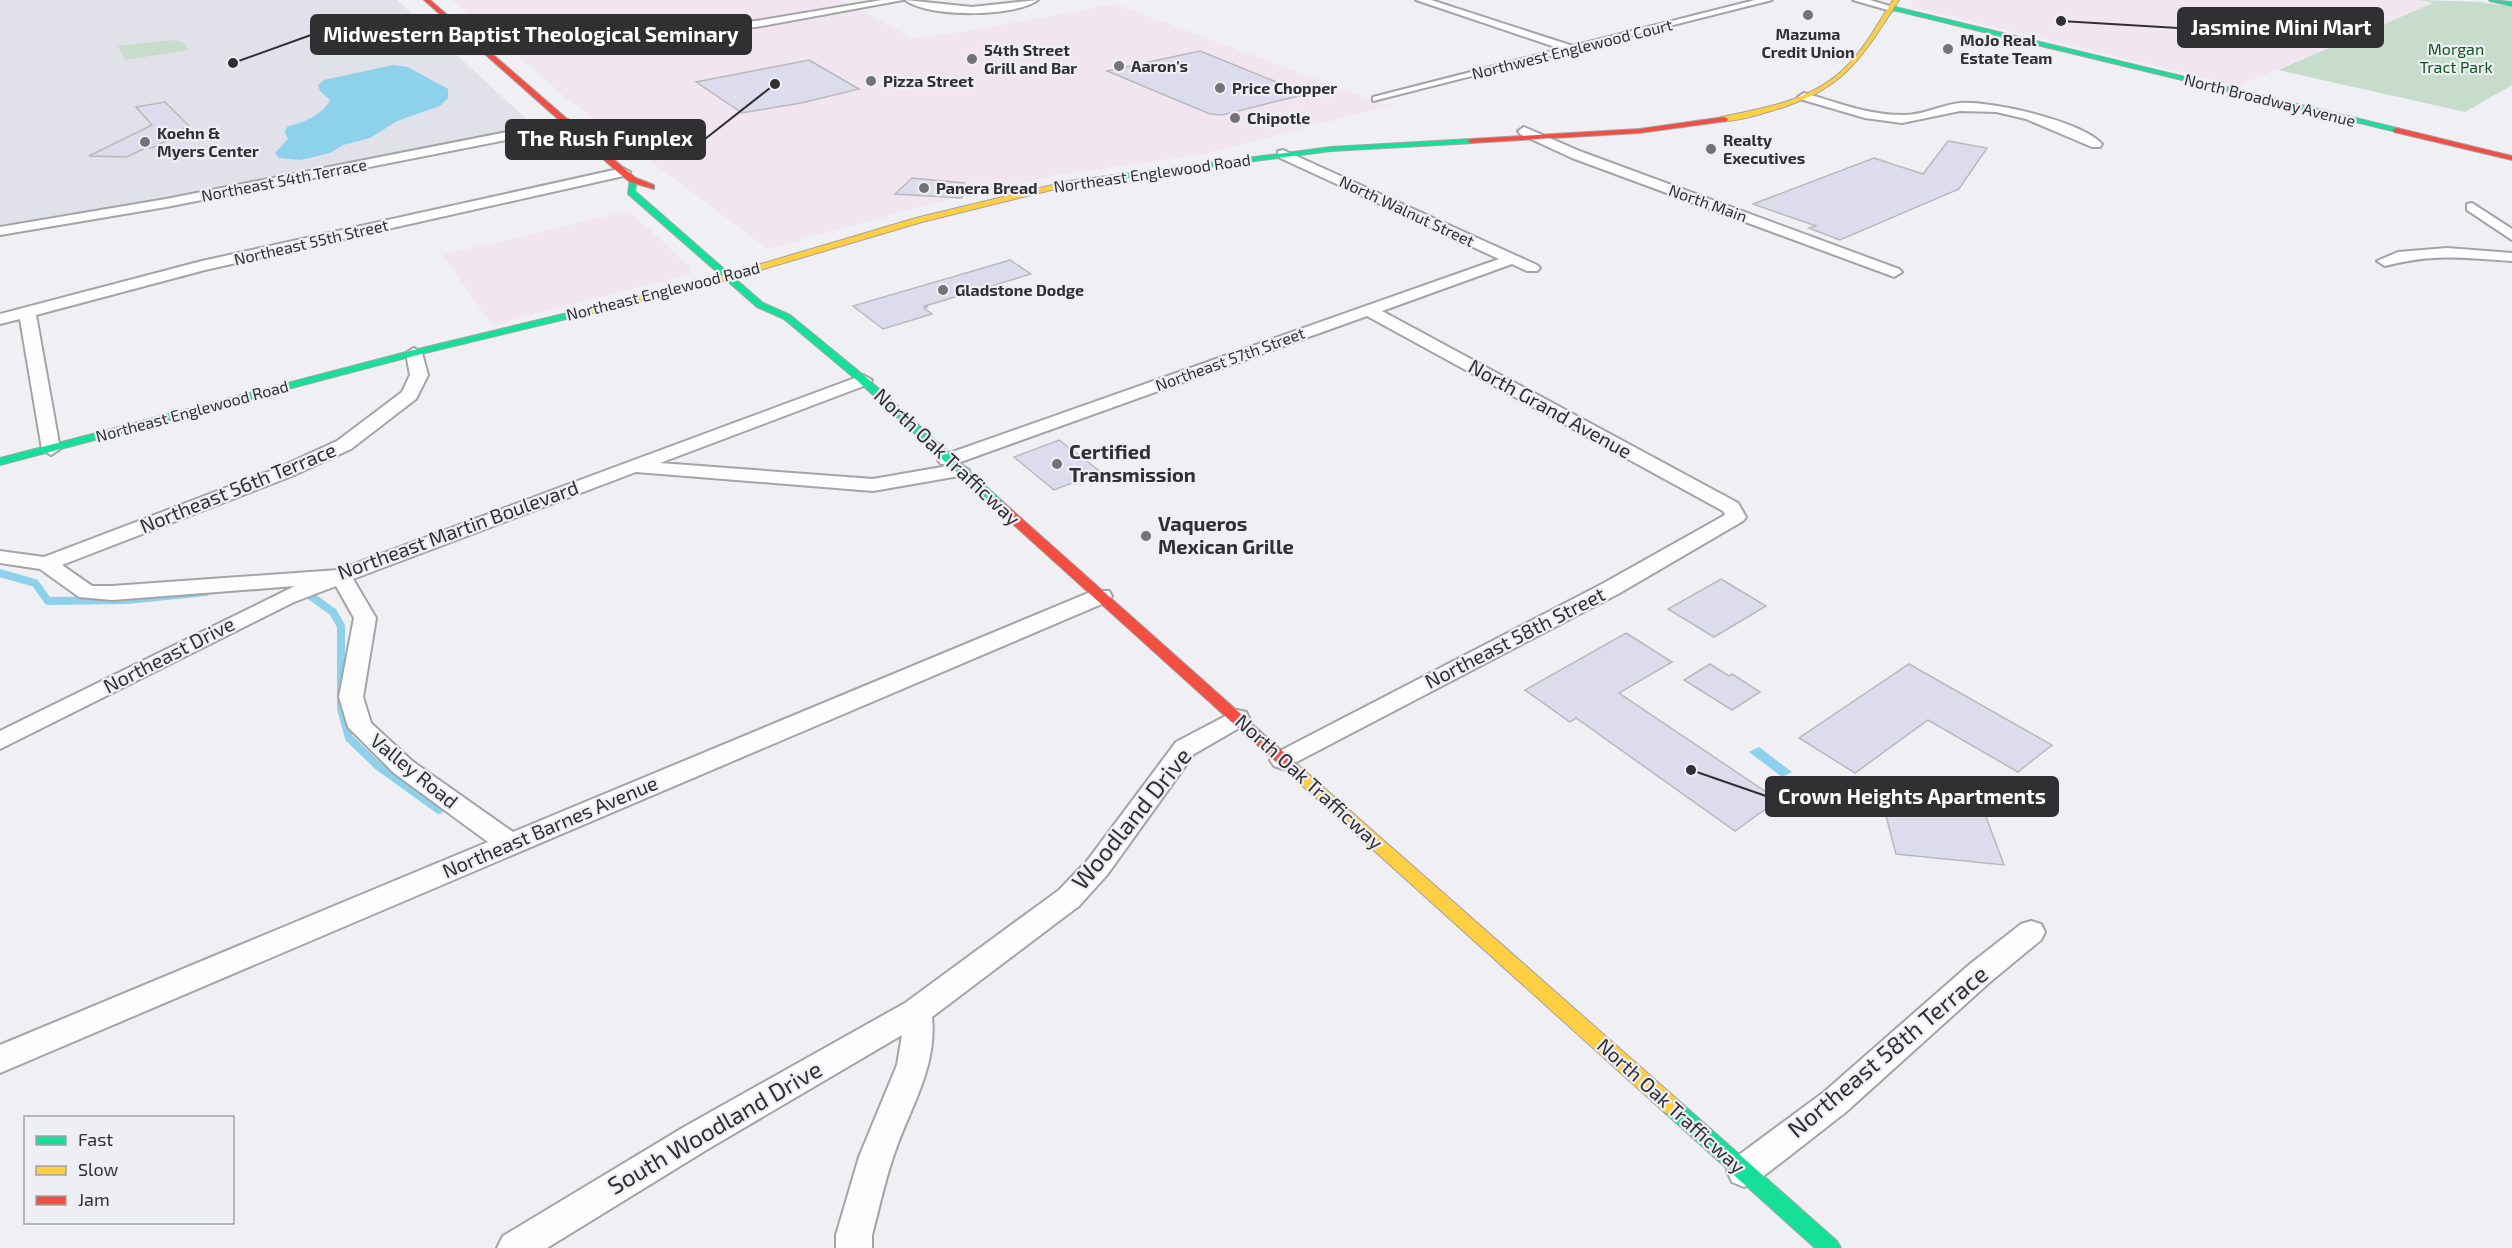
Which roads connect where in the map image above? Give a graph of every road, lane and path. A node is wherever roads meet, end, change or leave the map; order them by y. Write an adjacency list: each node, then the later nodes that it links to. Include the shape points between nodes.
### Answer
1 (427, 0): 16 (main road, North Oak Trafficway)
2 (898, 0): 16 (street, via 746,26 568,29)
3 (910, 0): 4 (street, via 935,8 958,9)
4 (1033, 0)
5 (1440, 0): 8 (street)
6 (1767, 0): 17 (street, Northwest Englewood Court)
7 (2492, 0): 11 (main road)
8 (1425, 1): 17 (street)
9 (1868, 1): 10 (street, North Broadway Avenue); 12 (main road)
10 (1894, 4): 13 (main road, Northeast Englewood Road); 14 (main road, North Broadway Avenue); 15 (main road, North Broadway Avenue)
11 (2512, 4)
12 (1859, 19)
13 (1883, 20): 14 (main road); 19 (main road, Northeast Englewood Road, via 1843,72)
14 (1937, 21): 15 (main road, North Broadway Avenue)
15 (2029, 41): 27 (main road, North Broadway Avenue)
16 (476, 43): 21 (main road, North Oak Trafficway)
17 (1571, 49): 20 (street, Northwest Englewood Court)
18 (1773, 93): 22 (main road, Northeast Englewood Road, via 1733,106 1638,123)
19 (1804, 97): 23 (main road, Northeast Englewood Road, via 1736,117 1699,123); 24 (street, via 1864,114 1900,119 1922,118 1963,107 2002,109 2043,120)
20 (1377, 99)
21 (568, 124): 28 (main road, North Oak Trafficway); 31 (street, Northeast 54th Terrace, via 166,203)
22 (1524, 131): 23 (street, North Main); 25 (main road, Northeast Englewood Road, via 1404,136)
23 (1539, 138): 25 (main road, Northeast Englewood Road); 39 (street, North Main)
24 (2096, 144)
25 (1331, 149): 26 (main road, Northeast Englewood Road)
26 (1283, 154): 35 (street, North Walnut Street); 38 (main road, Northeast Englewood Road, via 1064,184 919,220)
27 (2512, 158)
28 (628, 176): 29 (main road, North Oak Trafficway); 40 (main road, North Oak Trafficway, via 632,192); 42 (street, Northeast 55th Street, via 202,266)
29 (662, 195)
30 (2472, 207): 32 (street)
31 (0, 231)
32 (2512, 236)
33 (2512, 257): 36 (street, via 2422,253)
34 (733, 258): 38 (main road, North Oak Trafficway)
35 (1512, 259): 37 (street, North Walnut Street); 41 (street, Northeast 57th Street)
36 (2385, 261)
37 (1532, 268)
38 (747, 271): 40 (main road, Northeast Englewood Road); 43 (main road, North Oak Trafficway, via 780,300)
39 (1894, 272)
40 (727, 277): 43 (main road, North Oak Trafficway, via 760,305); 45 (main road, Northeast Englewood Road)
41 (1368, 310): 49 (street, Northeast 57th Street); 51 (street, North Grand Avenue)
42 (27, 312): 44 (street, Northeast 55th Street); 47 (street)
43 (787, 318): 46 (main road, North Oak Trafficway)
44 (0, 319)
45 (414, 353): 47 (main road, Northeast Englewood Road); 53 (street, Northeast 56th Terrace, via 419,375 410,395 344,445 285,472)
46 (863, 380): 49 (main road, North Oak Trafficway); 50 (street, Northeast Martin Boulevard)
47 (51, 448): 48 (main road, Northeast Englewood Road)
48 (0, 462)
49 (953, 465): 50 (street, Northeast Martin Boulevard, via 873,485); 55 (main road, North Oak Trafficway)
50 (634, 466): 54 (street, Northeast Martin Boulevard)
51 (1731, 507): 58 (street, Northeast 58th Street, via 1736,517 1629,578)
52 (0, 557): 53 (street, Northeast Martin Boulevard)
53 (46, 564): 54 (street, Northeast Martin Boulevard, via 87,592)
54 (341, 576): 57 (street, Northeast Drive, via 286,597); 59 (street, Valley Road, via 364,618 351,697 360,727 403,767)
55 (1101, 596): 56 (main road, North Oak Trafficway); 59 (street, Northeast Barnes Avenue)
56 (1237, 718): 58 (main road, North Oak Trafficway); 61 (street, Woodland Drive, via 1185,748 1097,868 1069,898)
57 (0, 741)
58 (1283, 760): 63 (main road, North Oak Trafficway)
59 (510, 844): 62 (street, Northeast Barnes Avenue)
60 (2031, 932): 63 (street, Northeast 58th Terrace, via 1835,1102)
61 (916, 1012): 64 (street, South Woodland Drive); 65 (street, via 920,1030 918,1051 879,1148 854,1235)
62 (0, 1059)
63 (1744, 1171): 66 (main road, North Oak Trafficway)
64 (515, 1248)
65 (854, 1248)
66 (1830, 1248)

